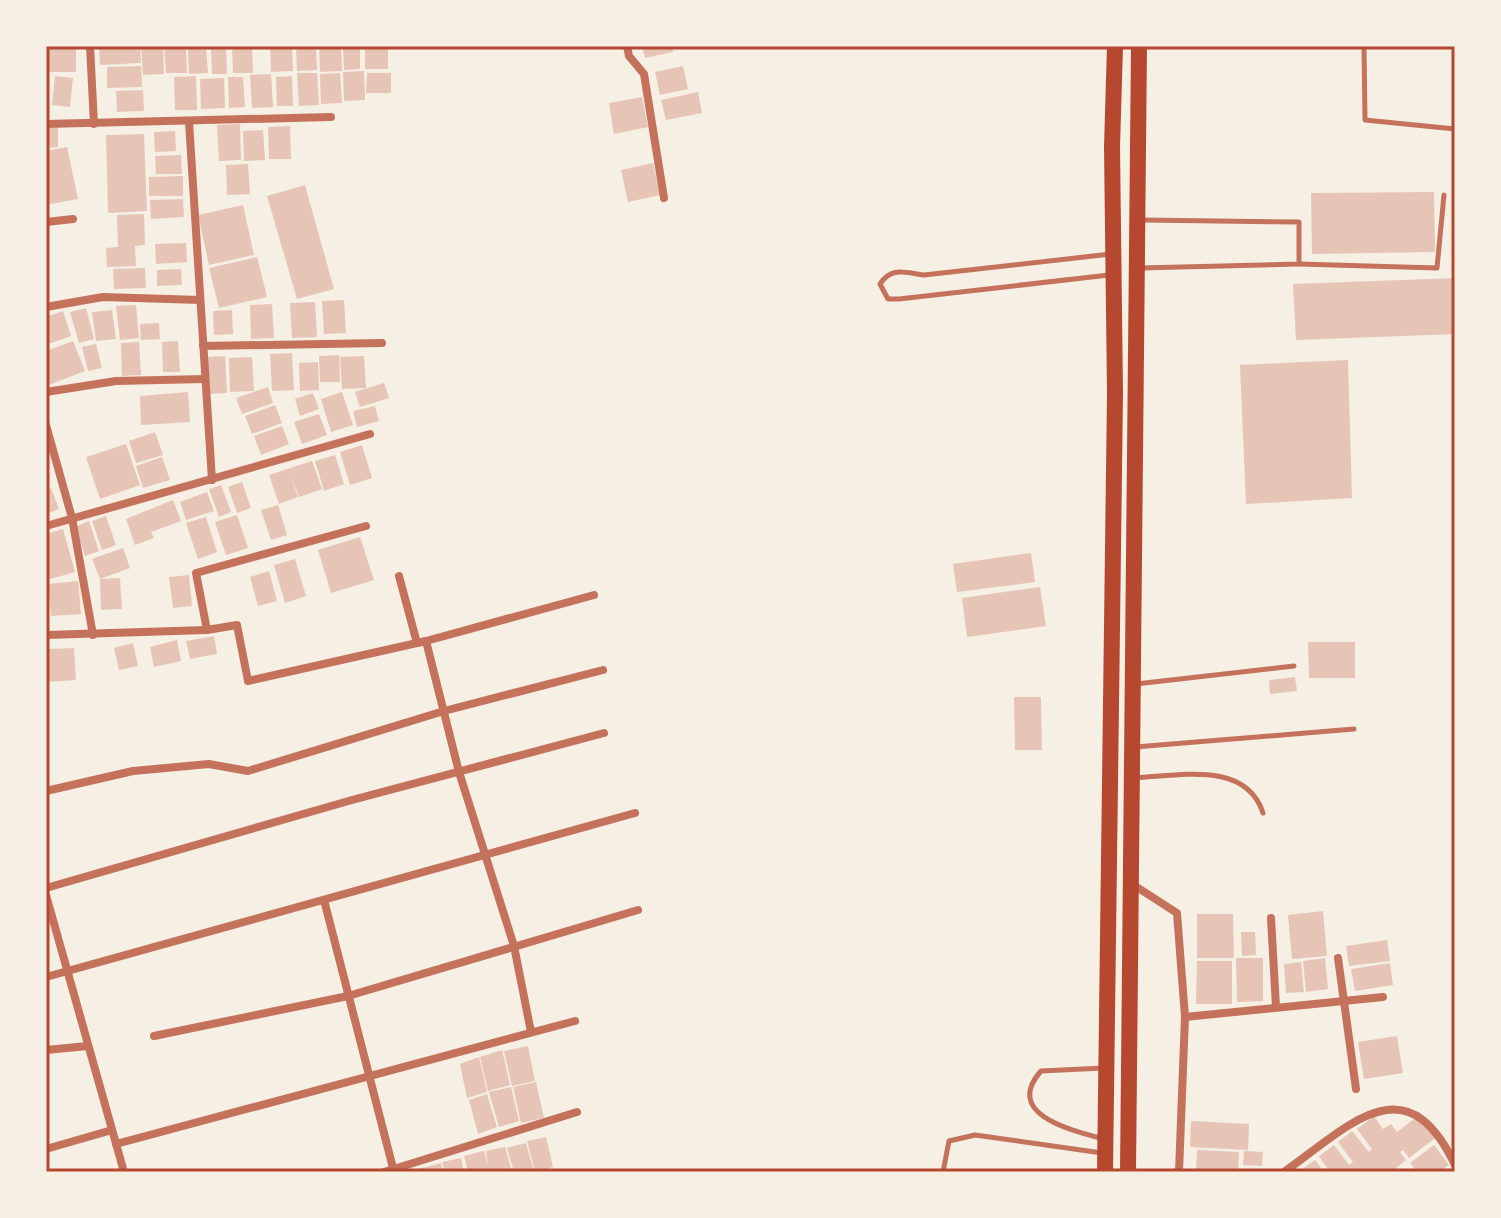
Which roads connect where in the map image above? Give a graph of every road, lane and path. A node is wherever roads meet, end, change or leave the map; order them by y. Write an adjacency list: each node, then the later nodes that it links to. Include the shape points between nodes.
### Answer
1 (90, 46): 9 (street)
2 (627, 46): 12 (street, via 644,74)
3 (1115, 46): 16 (highway)
4 (1139, 46): 14 (highway)
5 (1364, 46): 10 (lane, via 1365,120)
6 (331, 117): 7 (street)
7 (189, 122): 9 (street); 20 (street)
8 (46, 124): 9 (street)
9 (94, 124)
10 (1455, 129)
11 (1444, 195): 17 (lane, via 1437,268)
12 (664, 198)
13 (73, 219): 15 (street)
14 (1137, 220): 17 (lane, via 1299,222); 18 (highway)
15 (46, 222)
16 (1114, 254): 19 (highway); 19 (lane, via 924,275 891,272 880,284 888,299 899,299)
17 (1299, 264): 18 (lane)
18 (1137, 268): 40 (highway)
19 (1114, 275): 71 (highway)
20 (200, 300): 21 (street, via 103,297); 23 (street)
21 (46, 307)
22 (382, 343): 23 (street)
23 (203, 346): 24 (street)
24 (205, 379): 25 (street, via 116,381); 28 (street)
25 (46, 392)
26 (46, 425): 29 (street)
27 (370, 434): 28 (street)
28 (212, 480): 29 (street)
29 (72, 518): 30 (street); 36 (street)
30 (46, 526)
31 (366, 526): 34 (street, via 196,573)
32 (399, 576): 37 (street)
33 (594, 595): 37 (street)
34 (207, 630): 36 (street); 37 (street, via 237,625 248,681)
35 (46, 635): 36 (street)
36 (93, 635)
37 (422, 642): 41 (street)
38 (1294, 666): 40 (lane)
39 (603, 670): 41 (street)
40 (1135, 684): 44 (highway)
41 (444, 711): 45 (street); 47 (street, via 248,771 209,764 133,771)
42 (1354, 729): 44 (lane)
43 (604, 733): 45 (street)
44 (1134, 747): 46 (highway)
45 (459, 772): 50 (street); 52 (street)
46 (1133, 778): 49 (lane, via 1225,776 1243,782 1259,799); 51 (highway)
47 (46, 791)
48 (635, 813): 50 (street)
49 (1263, 813)
50 (486, 855): 54 (street); 57 (street)
51 (1132, 884): 65 (street, via 1177,913); 84 (highway)
52 (46, 888)
53 (46, 895): 59 (street)
54 (324, 900): 59 (street); 61 (street)
55 (638, 910): 57 (street)
56 (1271, 918): 64 (street)
57 (514, 946): 61 (street); 67 (street)
58 (1338, 958): 63 (street)
59 (67, 971): 60 (street); 69 (street)
60 (46, 977)
61 (348, 996): 68 (street); 72 (street)
62 (1383, 997): 63 (street)
63 (1343, 1001): 64 (street); 73 (street)
64 (1276, 1007): 65 (street)
65 (1185, 1017): 85 (street)
66 (575, 1021): 67 (street)
67 (531, 1032): 72 (street)
68 (154, 1036)
69 (88, 1046): 70 (street); 75 (street)
70 (46, 1050)
71 (1106, 1069): 77 (highway); 77 (lane, via 1041,1071 1031,1091 1036,1111 1044,1118)
72 (368, 1076): 76 (street); 80 (street)
73 (1356, 1089)
74 (577, 1112): 80 (street)
75 (112, 1130): 76 (street); 78 (street)
76 (116, 1144): 81 (street)
77 (1105, 1146): 82 (lane, via 961,1136 949,1141); 83 (highway)
78 (46, 1149)
79 (1455, 1165): 86 (street, via 1424,1117 1411,1111 1375,1111)
80 (390, 1171)
81 (124, 1172)
82 (943, 1172)
83 (1105, 1172)
84 (1128, 1172)
85 (1179, 1172)
86 (1284, 1172)

